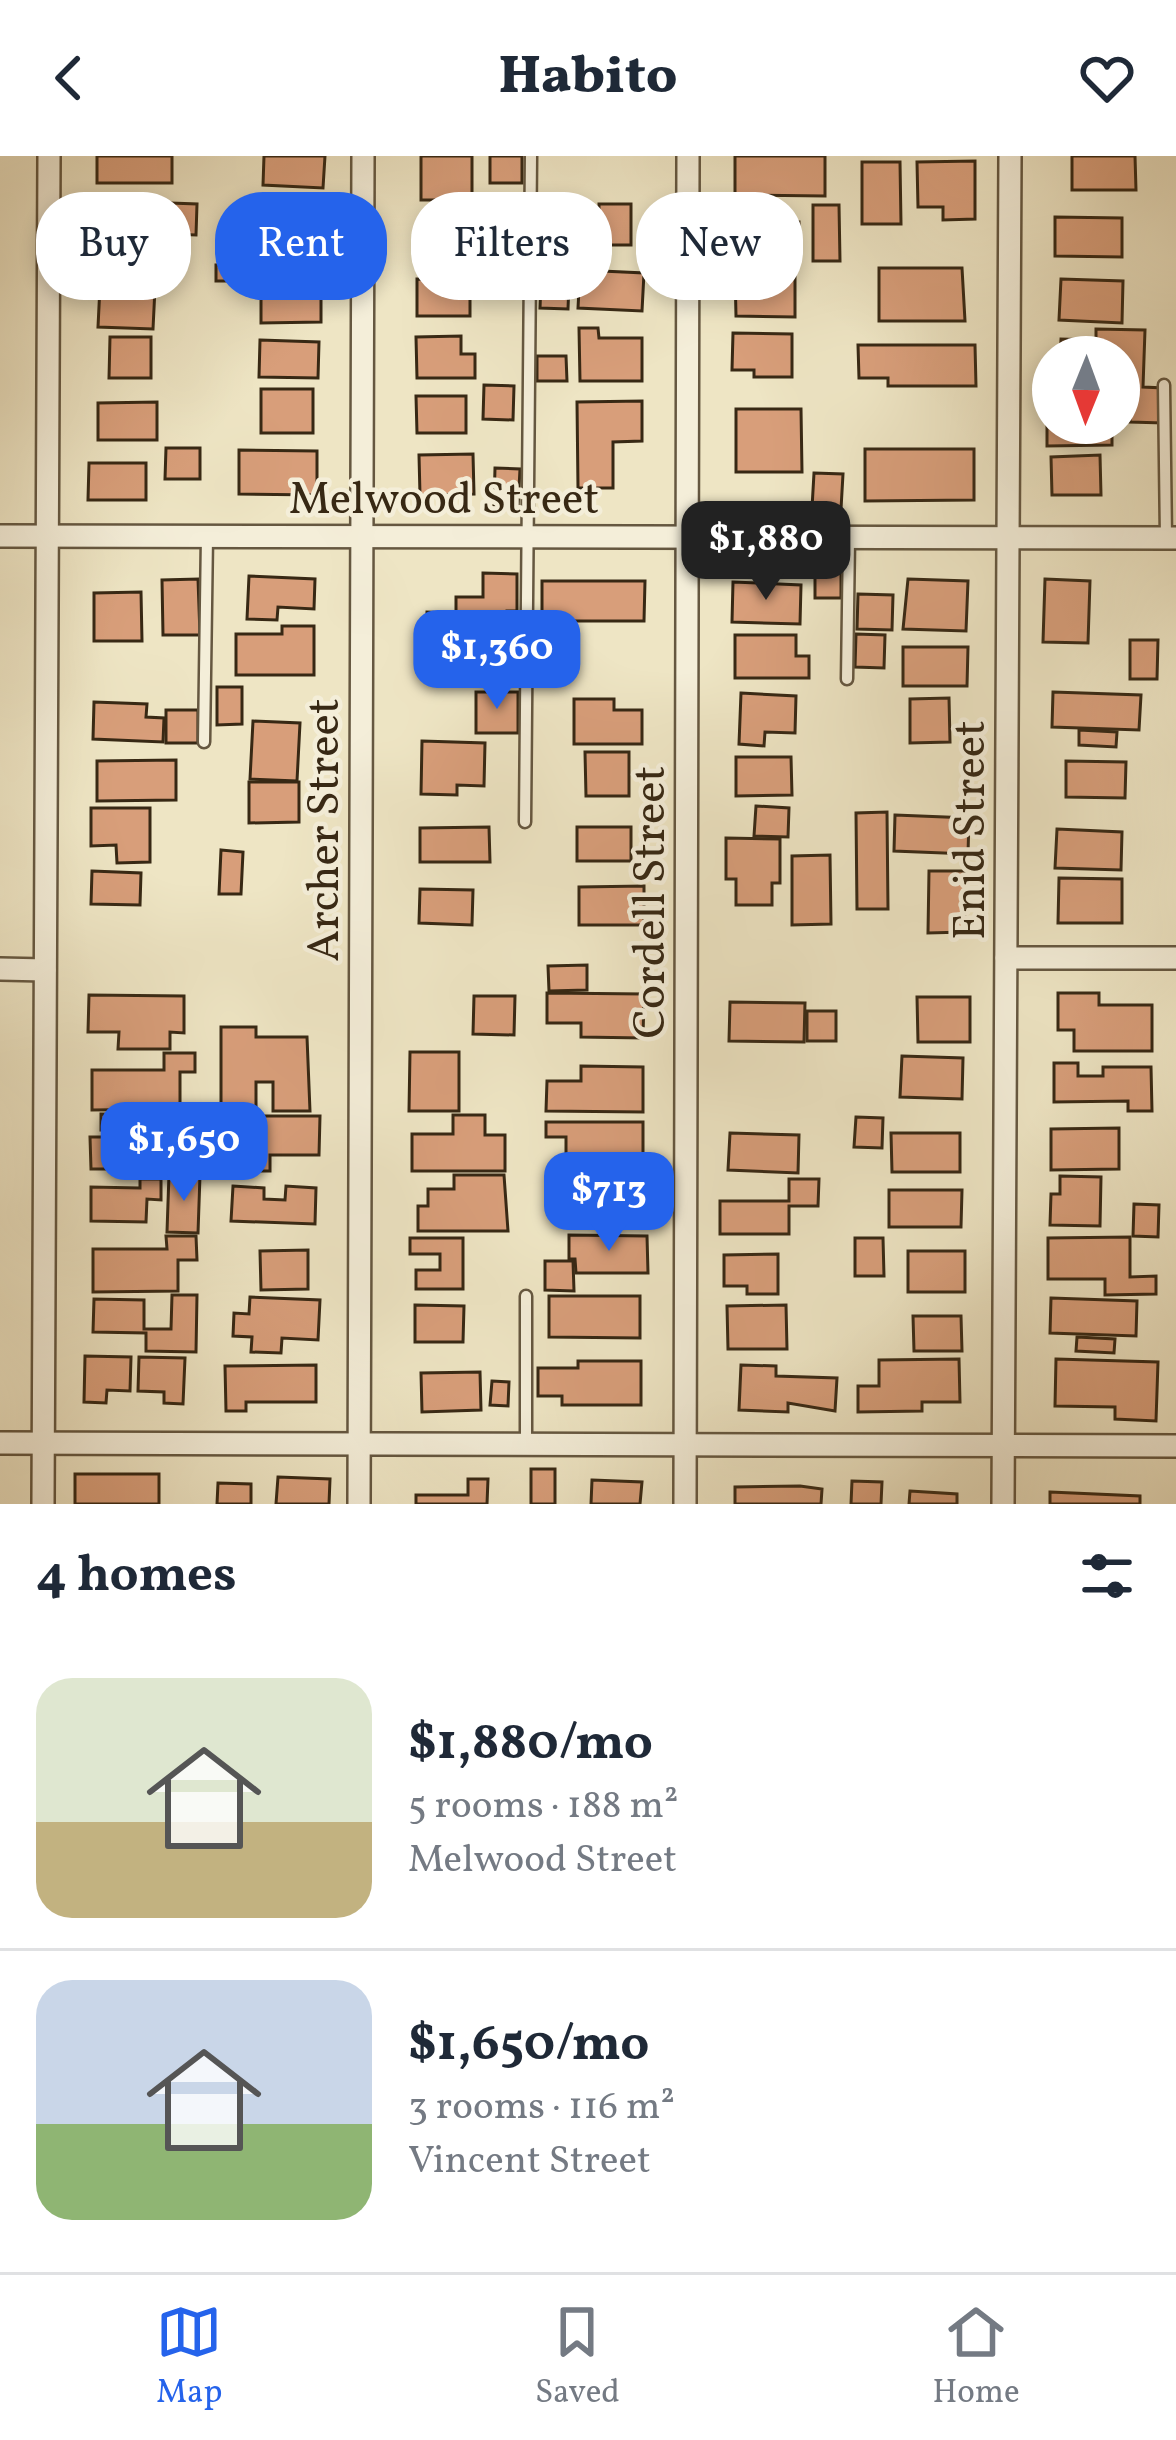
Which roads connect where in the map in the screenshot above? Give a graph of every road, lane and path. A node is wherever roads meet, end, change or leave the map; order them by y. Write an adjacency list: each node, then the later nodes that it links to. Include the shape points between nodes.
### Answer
1 (49, 156): 8 (street)
2 (363, 156): 10 (street, Archer Street)
3 (531, 156): 11 (lane)
4 (688, 156): 12 (street, Cordell Street)
5 (1010, 156): 14 (street, Enid Street)
6 (1164, 385): 15 (lane)
7 (0, 536): 8 (street, Melwood Street)
8 (47, 536): 9 (street, Melwood Street); 22 (street)
9 (207, 536): 10 (street, Melwood Street); 17 (lane)
10 (362, 537): 11 (street, Melwood Street); 26 (street, Archer Street)
11 (528, 537): 12 (street, Melwood Street); 18 (lane)
12 (688, 537): 13 (street, Melwood Street); 28 (street, Cordell Street)
13 (849, 538): 14 (street, Melwood Street); 16 (lane)
14 (1007, 538): 15 (street, Melwood Street); 19 (street, Enid Street)
15 (1171, 538)
16 (847, 679)
17 (204, 742)
18 (526, 822)
19 (1006, 958): 20 (street); 29 (street, Enid Street)
20 (1176, 958)
21 (0, 969): 22 (street)
22 (45, 970): 25 (street)
23 (526, 1296): 27 (lane)
24 (0, 1443): 25 (street)
25 (44, 1444): 26 (street); 31 (street)
26 (359, 1444): 27 (street); 32 (street, Archer Street)
27 (526, 1445): 28 (street)
28 (685, 1445): 29 (street); 33 (street, Cordell Street)
29 (1004, 1445): 30 (street); 34 (street, Enid Street)
30 (1176, 1446)
31 (43, 1504)
32 (359, 1504)
33 (685, 1504)
34 (1003, 1504)

